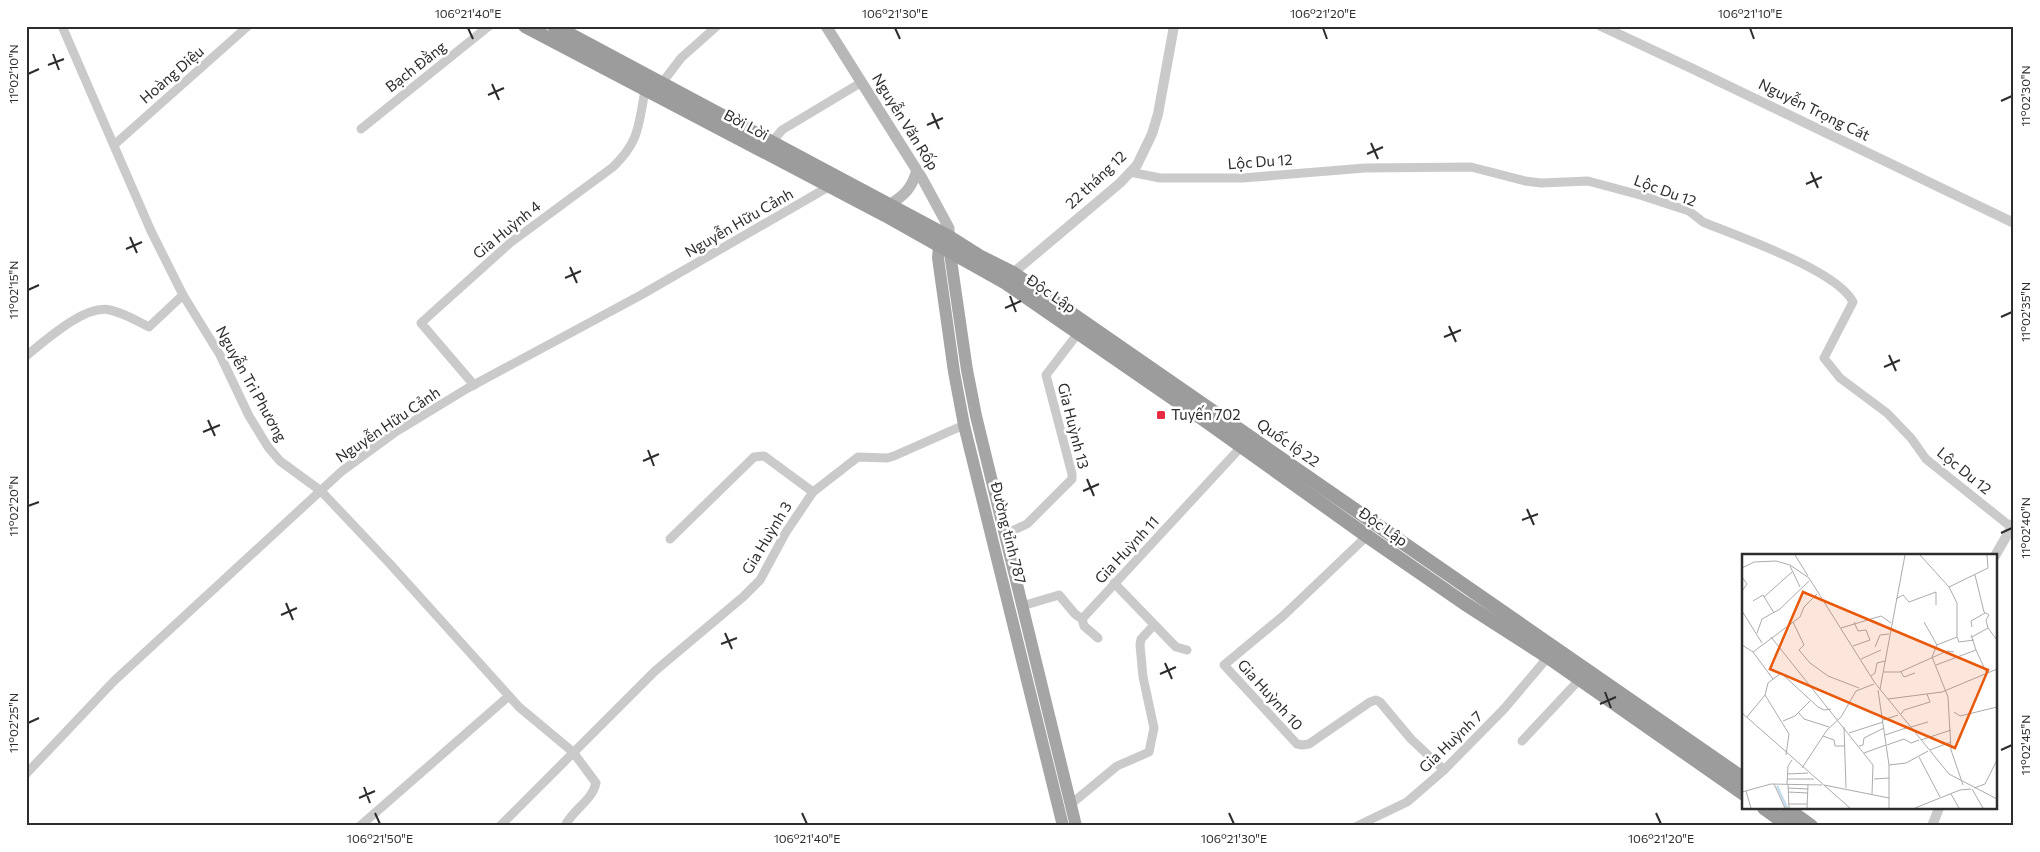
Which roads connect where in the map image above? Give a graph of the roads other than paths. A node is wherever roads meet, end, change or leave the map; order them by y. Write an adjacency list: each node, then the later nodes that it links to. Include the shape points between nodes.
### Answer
1 (248, 26): 15 (street, Hoàng Diệu)
2 (489, 26): 13 (street, Bạch Đằng)
3 (525, 26): 12 (highway, Bời Lời)
4 (554, 26): 11 (highway, Bời Lời)
5 (717, 26): 11 (street, via 681,58)
6 (826, 26): 10 (main road, Nguyễn Văn Rốp)
7 (1174, 26): 17 (street, 22 tháng 12, via 1152,134 1145,152)
8 (1601, 26): 20 (street, Nguyễn Trọng Cát)
9 (66, 28): 15 (street, Nguyễn Tri Phương)
10 (862, 82): 14 (street, via 782,130); 16 (main road, Nguyễn Văn Rốp)
11 (662, 83): 14 (highway, Bời Lời)
12 (645, 91): 18 (highway, Bời Lời); 26 (street, Gia Huỳnh 4, via 634,141 627,154 510,243 421,324)
13 (360, 129)
14 (772, 142): 19 (highway, Bời Lời)
15 (114, 144): 23 (street, Nguyễn Tri Phương, via 151,231)
16 (917, 170): 19 (main road, via 913,184); 21 (main road, Nguyễn Văn Rốp, via 949,228)
17 (1130, 172): 22 (street, 22 tháng 12); 31 (street, Lộc Du 12, via 1160,178 1243,178 1365,168 1471,168 1540,183 1588,182 1689,212 1703,222 1815,270 1849,293 1854,302 1824,358 1840,378 1887,413 1926,459)
18 (830, 186): 21 (highway, Bời Lời); 26 (street, Nguyễn Hữu Cảnh, via 641,295)
19 (889, 205): 21 (highway, Bời Lời)
20 (2014, 223)
21 (946, 245): 22 (highway, Quốc lộ 22, via 979,256); 27 (main road, Đường tỉnh 787, via 938,258); 32 (main road, Đường tỉnh 787, via 976,416)
22 (1009, 278): 24 (highway, Độc Lập); 42 (highway, Quốc lộ 22)
23 (183, 295): 25 (street, via 152,325 108,309 98,309 67,325); 29 (street, Nguyễn Tri Phương, via 220,355 249,416 268,447 280,461)
24 (1079, 332): 28 (highway, Độc Lập); 32 (street, Gia Huỳnh 13, via 1046,375 1072,480 1027,524)
25 (26, 356)
26 (474, 385): 29 (street, Nguyễn Hữu Cảnh, via 394,433 342,471)
27 (964, 425): 30 (street, Gia Huỳnh 3, via 894,456 858,456); 58 (main road, Đường tỉnh 787)
28 (1241, 447): 33 (highway, Độc Lập); 36 (street, Gia Huỳnh 11)
29 (321, 491): 44 (street, Nguyễn Tri Phương); 48 (street, Nguyễn Hữu Cảnh, via 114,681)
30 (813, 492): 34 (street, via 759,455); 46 (street, Gia Huỳnh 3, via 760,580 655,671)
31 (2012, 525): 35 (street)
32 (1005, 534): 37 (main road, Đường tỉnh 787)
33 (1367, 536): 42 (highway, Độc Lập, via 1464,602); 47 (street, Gia Huỳnh 10, via 1283,616 1224,665 1296,744 1309,744 1376,700)
34 (670, 539)
35 (1997, 554)
36 (1114, 584): 38 (street, Gia Huỳnh 11); 39 (street)
37 (1022, 606): 38 (street, via 1059,595); 51 (main road, Đường tỉnh 787)
38 (1082, 619): 40 (street, via 1084,626)
39 (1154, 625): 41 (street, via 1176,647); 51 (street, via 1141,639 1140,645 1154,728 1149,752 1117,766)
40 (1098, 638)
41 (1187, 650)
42 (1552, 652): 43 (highway, Độc Lập); 47 (street, Gia Huỳnh 7, via 1504,710); 49 (highway, Độc Lập)
43 (1580, 679): 45 (street); 50 (highway, Độc Lập)
44 (509, 696): 46 (street, Nguyễn Tri Phương); 55 (street)
45 (1522, 741)
46 (573, 752): 56 (street, Gia Huỳnh 3); 57 (street, Nguyễn Tri Phương, via 596,783 594,791)
47 (1444, 770): 60 (street, Gia Huỳnh 7, via 1406,802)
48 (26, 774)
49 (1742, 778)
50 (1742, 793)
51 (1071, 804): 59 (main road, Đường tỉnh 787)
52 (1767, 810): 61 (highway)
53 (1789, 810): 62 (highway)
54 (1937, 810): 63 (street)
55 (360, 826)
56 (500, 826)
57 (564, 826)
58 (1063, 826)
59 (1076, 826)
60 (1357, 826)
61 (1789, 826)
62 (1811, 826)
63 (1932, 826)

